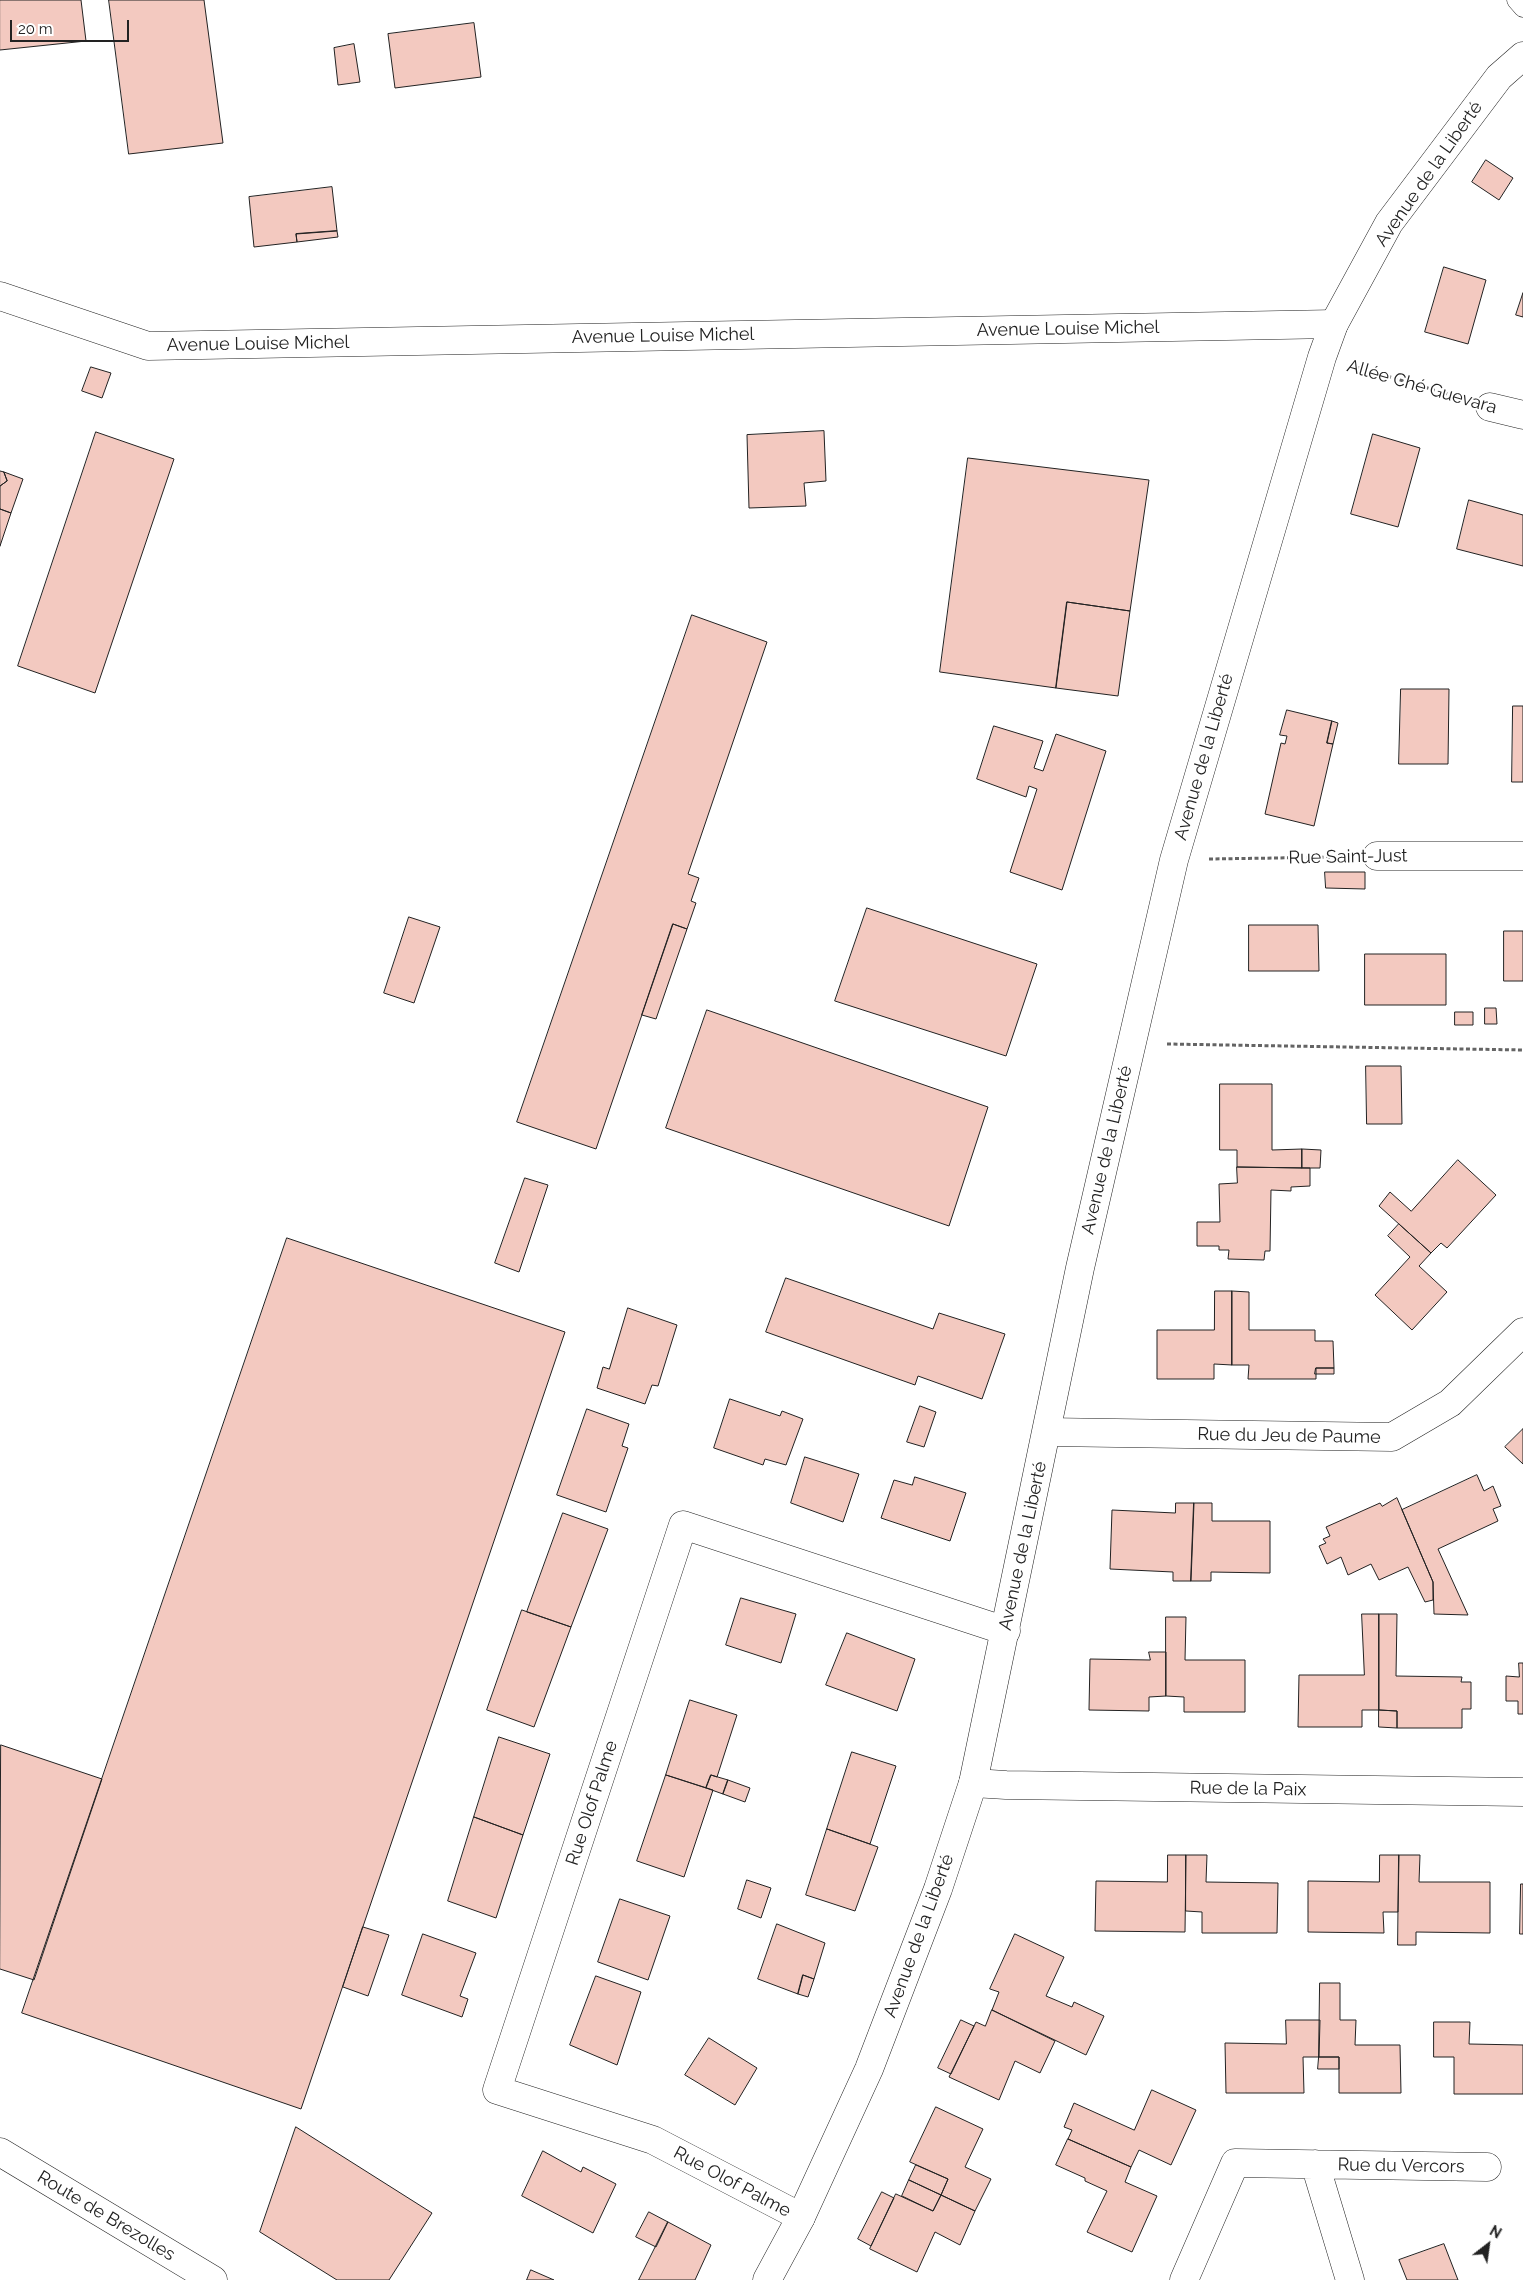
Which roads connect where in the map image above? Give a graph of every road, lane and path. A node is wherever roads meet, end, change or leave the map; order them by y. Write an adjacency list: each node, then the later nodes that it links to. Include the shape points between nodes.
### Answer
1 (1516, 0): 2 (lane)
2 (1523, 8)
3 (1523, 56): 5 (street, Avenue de la Liberté, via 1498,77 1389,223)
4 (0, 296): 5 (street, Avenue Louise Michel, via 148,346)
5 (1334, 324): 6 (street, Avenue de la Liberté)
6 (1322, 357): 7 (path, Allée Ché Guevara); 11 (street, Avenue de la Liberté)
7 (1490, 407): 8 (street, Allée Ché Guevara)
8 (1523, 415)
9 (1377, 856): 10 (street, Rue Saint-Just); 11 (path, Rue Saint-Just)
10 (1523, 856)
11 (1174, 860): 12 (street, Avenue de la Liberté)
12 (1131, 1044): 13 (path); 15 (street, Avenue de la Liberté)
13 (1523, 1050)
14 (1523, 1332): 15 (street, Rue du Jeu de Paume, via 1450,1403 1392,1437)
15 (1046, 1432): 16 (street, Avenue de la Liberté)
16 (1006, 1630): 17 (street, Avenue de la Liberté); 22 (street, Rue Olof Palme, via 683,1525 497,2090 653,2140)
17 (973, 1783): 18 (street, Rue de la Paix); 22 (street, Avenue de la Liberté, via 938,1889 869,2069)
18 (1523, 1792)
19 (0, 2152): 23 (street, Route de Brezolles)
20 (1315, 2164): 21 (street, Rue du Vercors); 25 (street, Rue du Vercors, via 1235,2163); 26 (street, Rue du Vercors)
21 (1487, 2167)
22 (801, 2217): 24 (street, Avenue de la Liberté)
23 (213, 2280)
24 (767, 2280)
25 (1184, 2280)
26 (1350, 2280)

